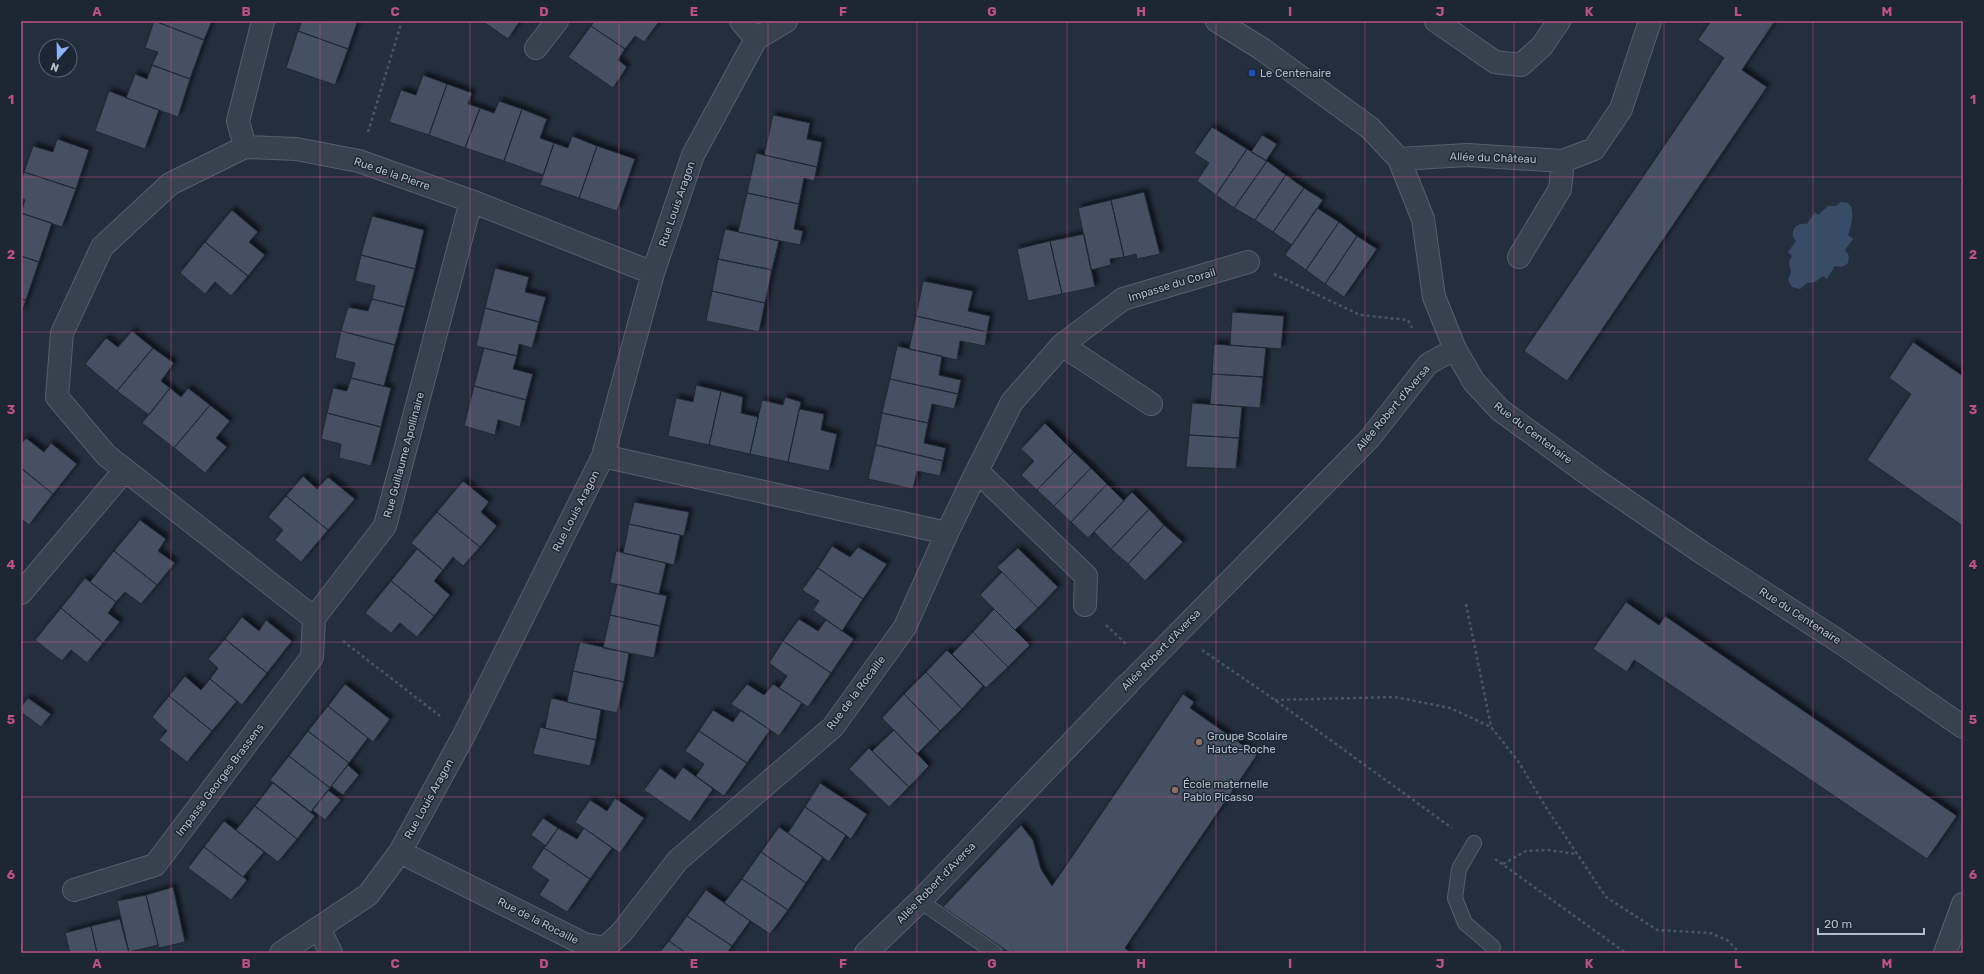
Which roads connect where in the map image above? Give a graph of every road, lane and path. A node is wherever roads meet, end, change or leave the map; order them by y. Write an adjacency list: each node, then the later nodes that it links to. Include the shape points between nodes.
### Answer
1 (263, 21): 12 (street, via 238,121)
2 (402, 21): 14 (path)
3 (557, 21): 11 (street)
4 (741, 21): 10 (street)
5 (786, 21): 10 (street)
6 (1217, 21): 13 (street, Rue du Centenaire, via 1262,49 1370,128)
7 (1436, 21): 8 (street, via 1495,62 1521,65 1542,46)
8 (1559, 21)
9 (1650, 21): 15 (street, Allée du Château, via 1621,109 1594,149)
10 (756, 39): 19 (street, Rue Louis Aragon, via 693,156)
11 (536, 48)
12 (245, 147): 14 (street, Rue de la Pierre, via 296,149); 25 (street, via 170,184 102,246 62,333 57,397 106,455)
13 (1400, 159): 15 (street, Allée du Château, via 1467,155); 22 (street, Rue du Centenaire, via 1423,219 1434,297)
14 (359, 161): 16 (street, Rue de la Pierre)
15 (1563, 161): 17 (street, via 1560,189)
16 (471, 201): 19 (street, Rue de la Pierre); 31 (street, Rue Guillaume Apollinaire, via 385,526)
17 (1519, 257)
18 (1248, 262): 20 (path, via 1360,315); 21 (street, Impasse du Corail, via 1123,300)
19 (653, 273): 24 (street, Rue Louis Aragon)
20 (1408, 320)
21 (1062, 345): 23 (street); 26 (street, Impasse du Corail, via 1012,402)
22 (1455, 349): 32 (street, Allée Robert d'Aversa, via 1428,364 1370,438); 36 (street, Rue du Centenaire, via 1474,382 1500,410 1697,550 1843,644)
23 (1151, 404)
24 (603, 456): 27 (street); 38 (street, Rue Louis Aragon)
25 (125, 470): 28 (street); 31 (street)
26 (977, 471): 27 (street, Impasse du Corail); 30 (street, via 1086,576)
27 (947, 533): 40 (street, Rue de la Rocaille, via 905,627 833,728 678,860 622,932 605,948 584,944)
28 (21, 593)
29 (1466, 604): 37 (path)
30 (1085, 605): 33 (path)
31 (314, 618): 38 (path); 43 (street, Impasse Georges Brassens, via 312,657 155,865)
32 (1177, 633): 33 (street, Allée Robert d'Aversa); 35 (path)
33 (1146, 664): 34 (street, Allée Robert d'Aversa)
34 (1127, 685): 44 (street, Allée Robert d'Aversa)
35 (1275, 700): 37 (path, via 1395,697 1450,708); 39 (path)
36 (1963, 726)
37 (1491, 727): 41 (path, via 1518,761)
38 (464, 735): 40 (street, Rue Louis Aragon)
39 (1474, 843): 42 (path); 47 (lane, via 1459,869 1455,898 1465,923)
40 (400, 852): 46 (street, Rue Louis Aragon, via 368,895)
41 (1576, 854): 42 (path, via 1548,850 1526,851); 53 (path, via 1606,897 1657,930 1710,933 1727,940)
42 (1503, 864): 52 (path)
43 (74, 890)
44 (920, 901): 50 (street, Allée Robert d'Aversa); 51 (lane)
45 (1963, 904): 54 (street)
46 (319, 928): 48 (street, Rue Louis Aragon); 49 (street)
47 (1493, 947)
48 (281, 953)
49 (331, 953)
50 (866, 953)
51 (995, 953)
52 (1626, 953)
53 (1740, 953)
54 (1945, 953)

